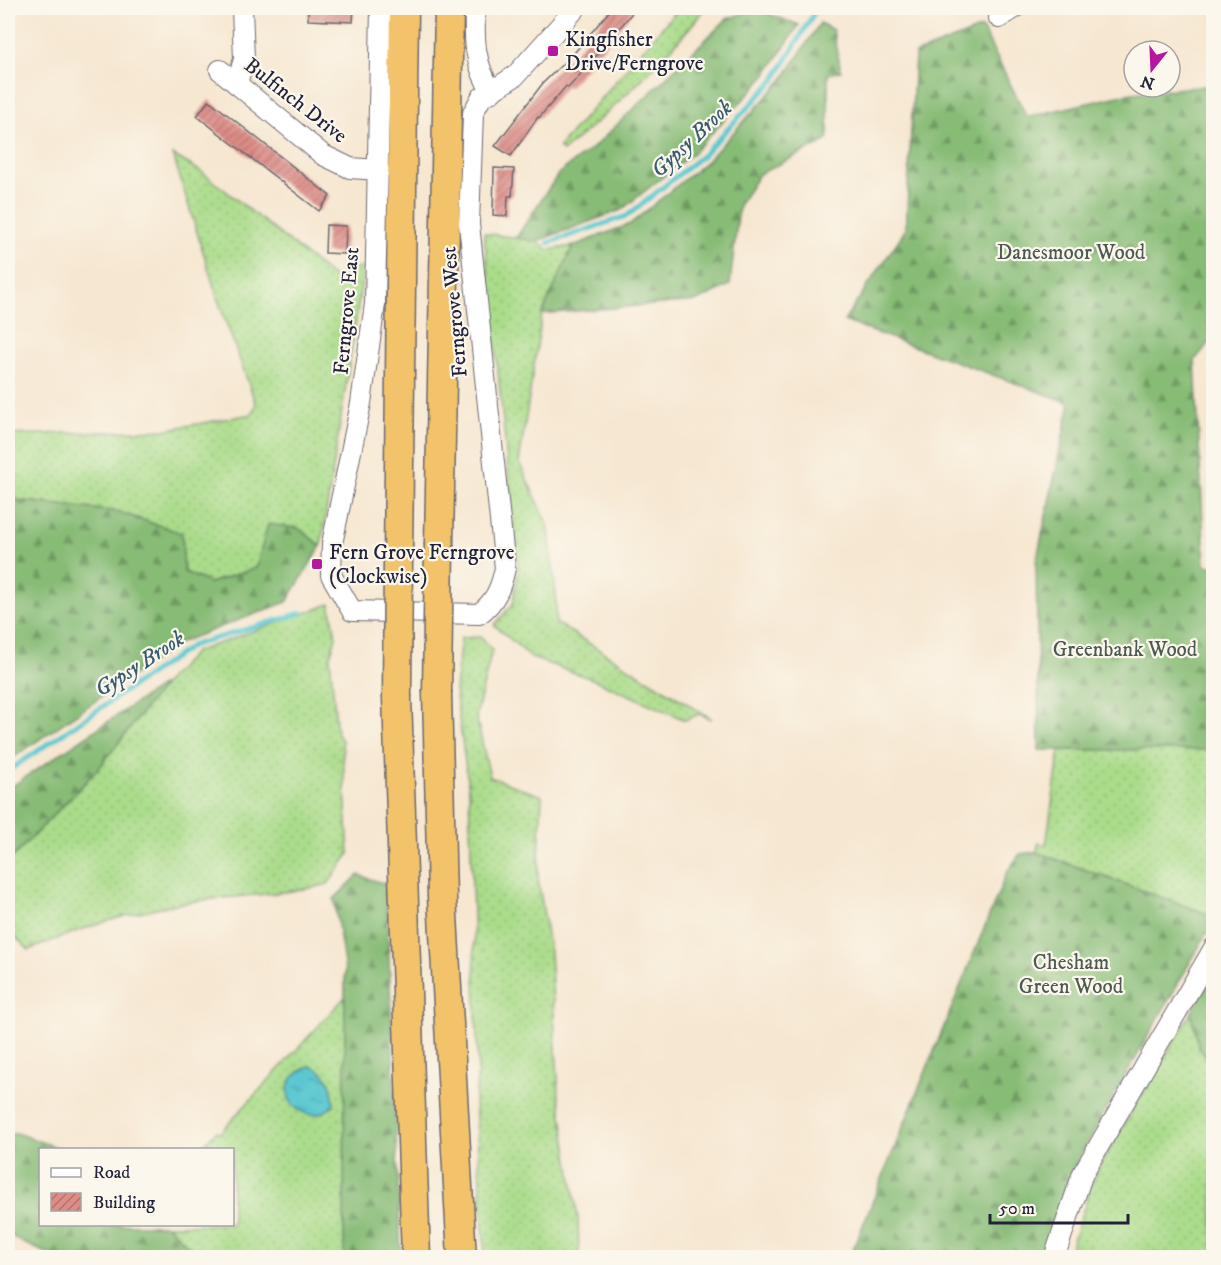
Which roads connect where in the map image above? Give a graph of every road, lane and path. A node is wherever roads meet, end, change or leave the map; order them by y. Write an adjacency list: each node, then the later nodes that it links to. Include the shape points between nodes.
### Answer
1 (242, 8): 8 (street, via 244,59)
2 (381, 8): 10 (street, Ferngrove East)
3 (404, 8): 13 (highway, bridge, via 397,697)
4 (449, 8): 14 (highway, bridge, via 437,693 442,897)
5 (475, 8): 9 (street, via 474,51 478,68)
6 (576, 8): 9 (street, Ferngrove West, via 515,76)
7 (220, 70): 8 (street, Bulfinch Drive)
8 (237, 84): 10 (street, Bulfinch Drive, via 323,155 350,168)
9 (492, 92): 11 (street, Ferngrove West, via 481,98 472,113 469,224 506,568 502,583 492,604 479,614)
10 (379, 170): 11 (street, Ferngrove East, via 375,304 361,403 332,544 331,575)
11 (352, 611)
12 (1214, 948): 15 (street, via 1083,1173)
13 (416, 1257)
14 (462, 1257)
15 (1054, 1257)

